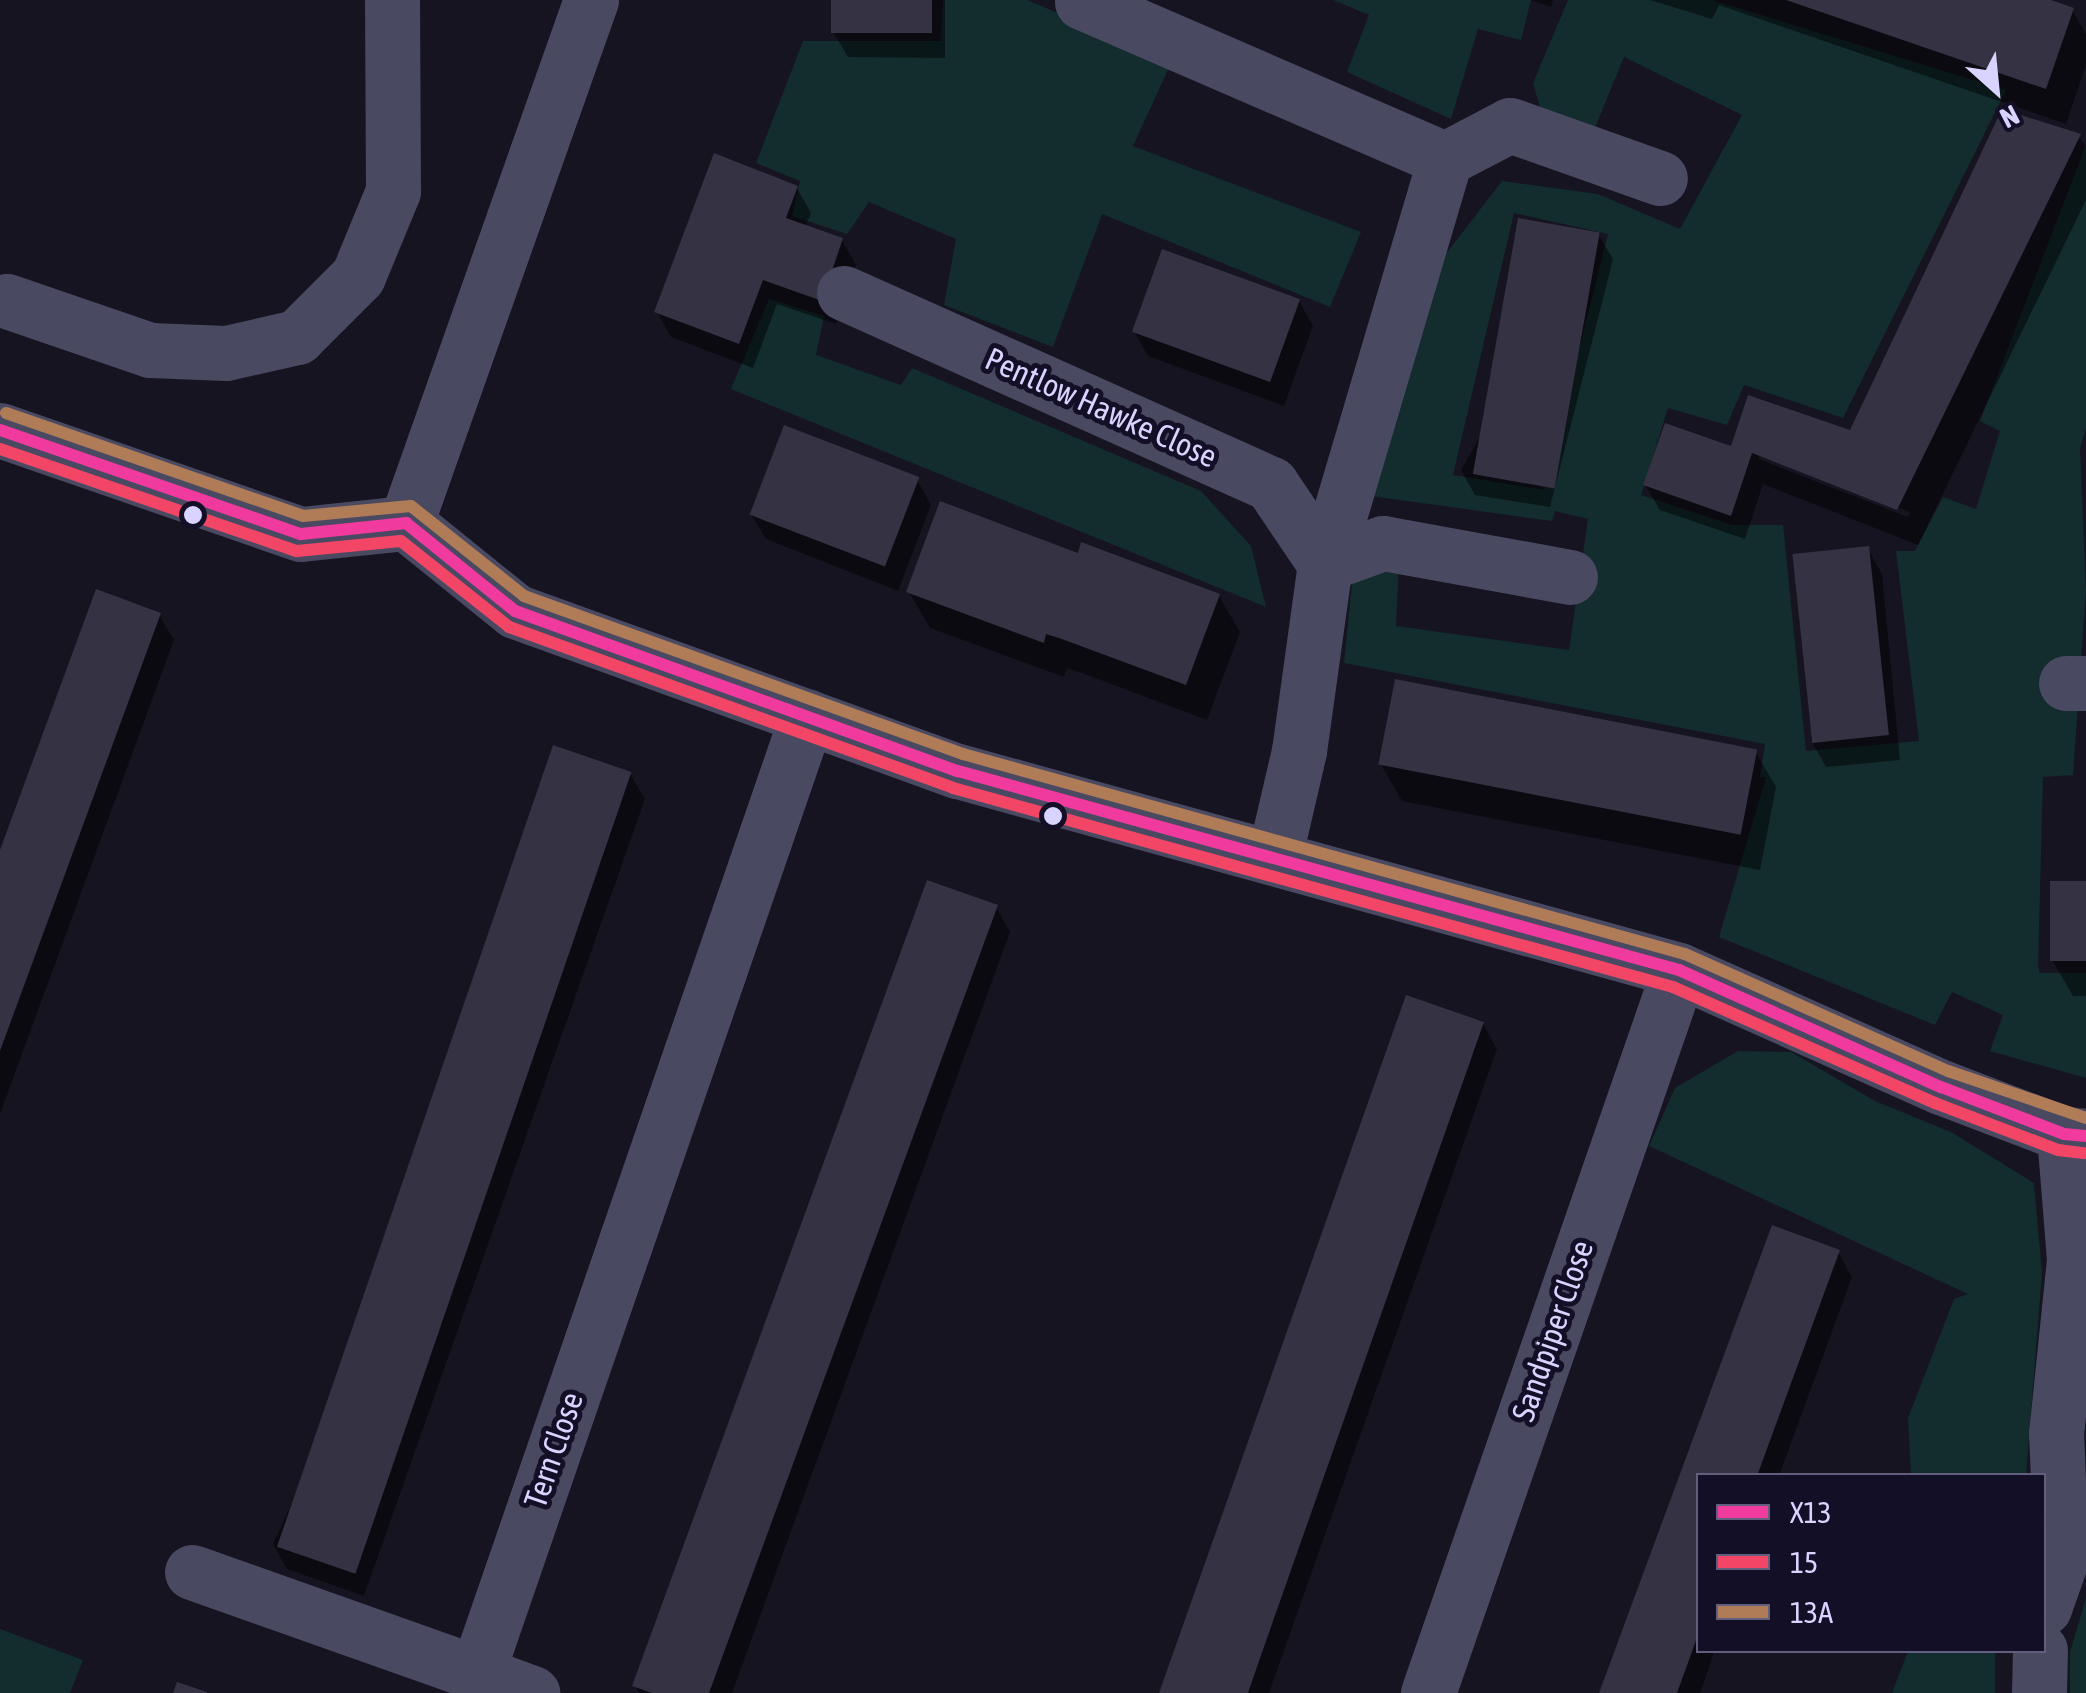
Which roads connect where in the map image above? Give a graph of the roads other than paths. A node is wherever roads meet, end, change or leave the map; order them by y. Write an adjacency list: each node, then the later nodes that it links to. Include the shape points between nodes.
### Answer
1 (392, 0): 7 (street, via 393,191 358,276 297,337 226,353 150,350)
2 (591, 0): 9 (street)
3 (1082, 2): 4 (street)
4 (1446, 159): 5 (street, via 1510,125); 10 (street)
5 (1660, 178)
6 (844, 294): 10 (street, Pentlow Hawke Close, via 1271,484)
7 (7, 301)
8 (0, 430): 9 (street, via 301,534)
9 (406, 523): 12 (street, via 515,611)
10 (1325, 564): 11 (street, via 1383,542); 13 (street, via 1299,751)
11 (1570, 577)
12 (808, 716): 13 (street, via 958,770); 21 (street, Tern Close)
13 (1275, 854): 14 (street)
14 (1679, 970): 15 (street); 23 (street, Sandpiper Close)
15 (2075, 1135): 17 (street, via 2074,1259 2056,1434)
16 (2086, 1496): 17 (street)
17 (2061, 1550): 19 (street)
18 (192, 1572): 21 (street)
19 (2046, 1601)
20 (2040, 1653): 24 (street)
21 (477, 1673): 22 (street)
22 (532, 1693)
23 (1428, 1693)
24 (2039, 1693)

